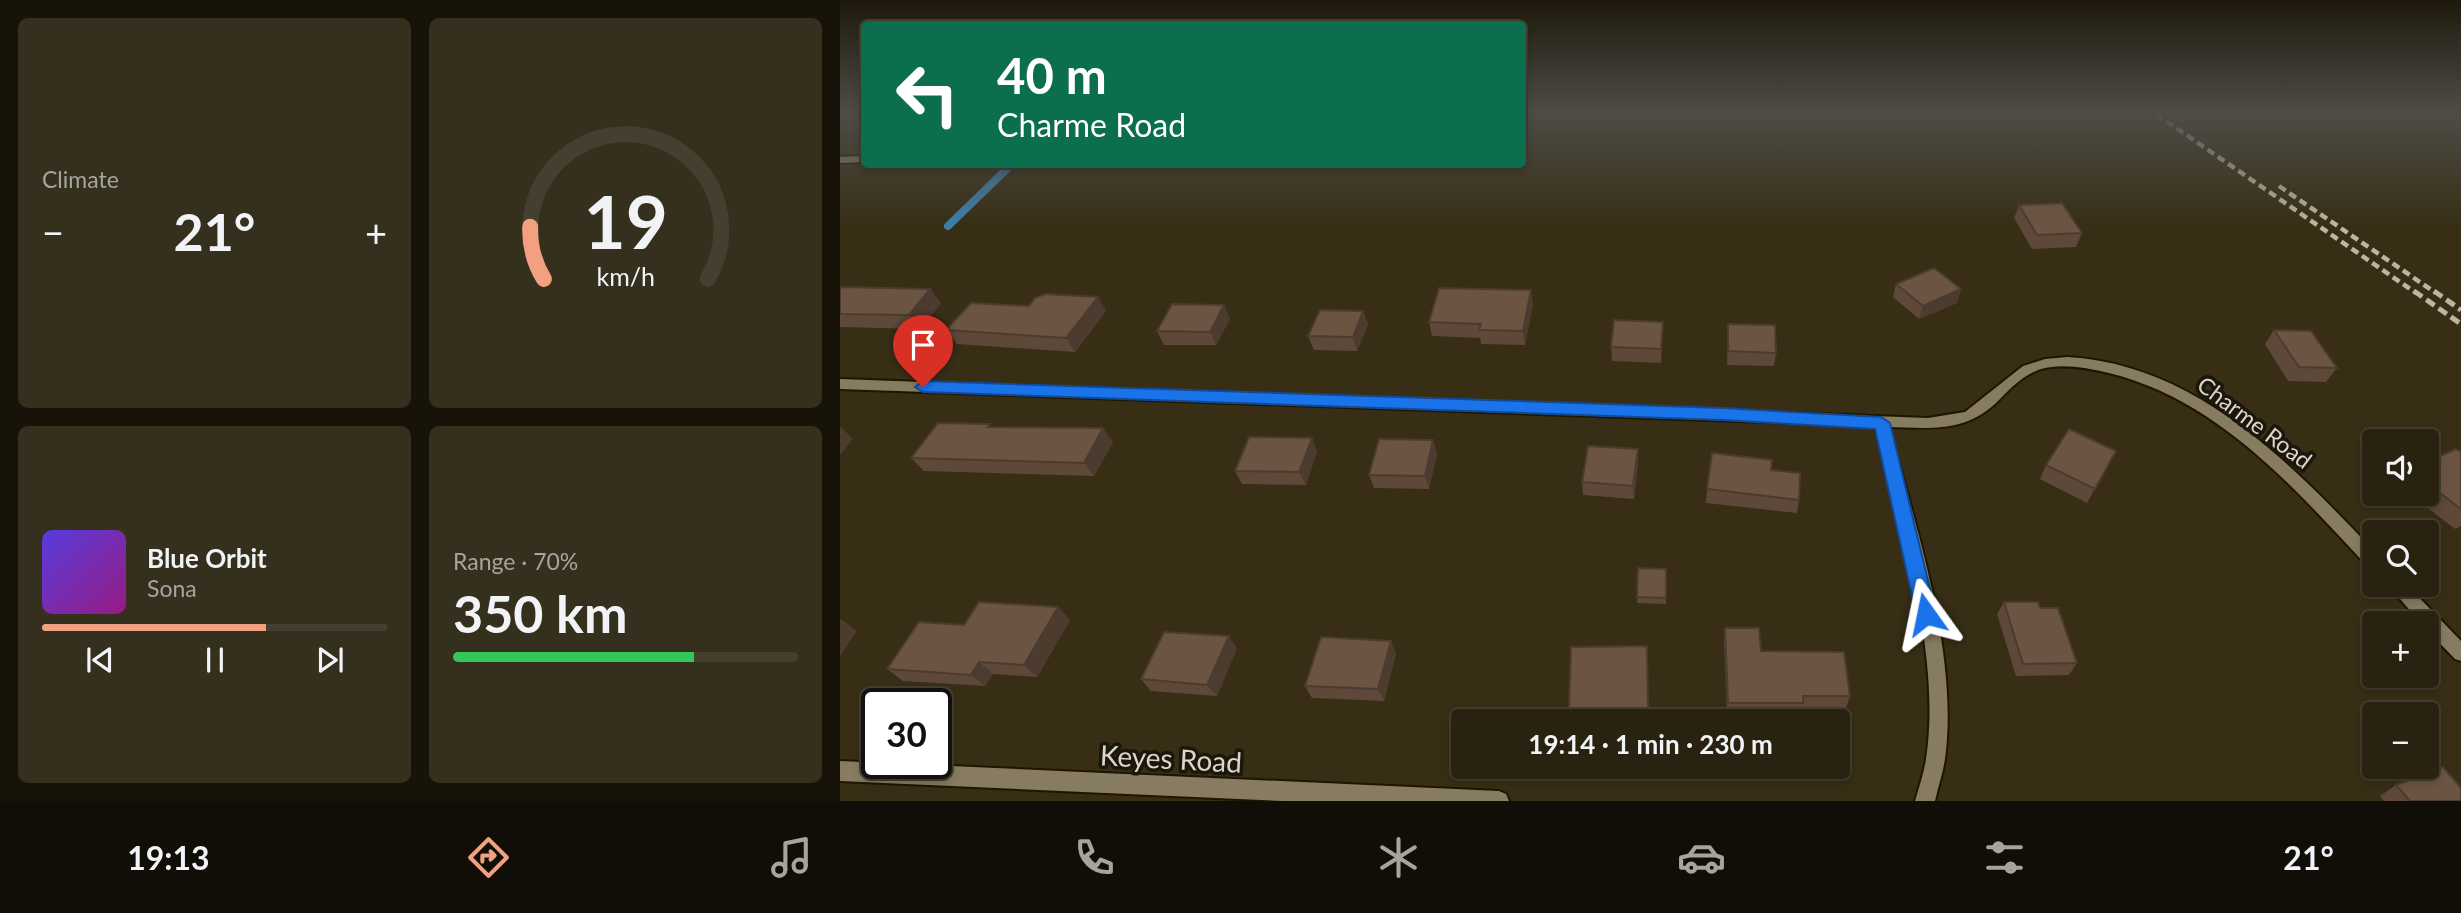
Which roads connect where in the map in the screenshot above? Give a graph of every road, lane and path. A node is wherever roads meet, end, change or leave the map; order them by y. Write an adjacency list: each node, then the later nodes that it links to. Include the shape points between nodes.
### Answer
1 (861, 159): 2 (street)
2 (840, 160)
3 (840, 384): 4 (street, Charme Road)
4 (1881, 423): 5 (street, Charme Road, via 1928,424 1968,417 2005,384 2038,365 2082,363 2132,372 2181,394 2242,435 2308,492); 10 (street, via 1930,638 1937,750 1933,780)
5 (2362, 549)
6 (2407, 597): 7 (street)
7 (2461, 653)
8 (840, 771): 9 (street, Keyes Road)
9 (1499, 801)
10 (1924, 801)

